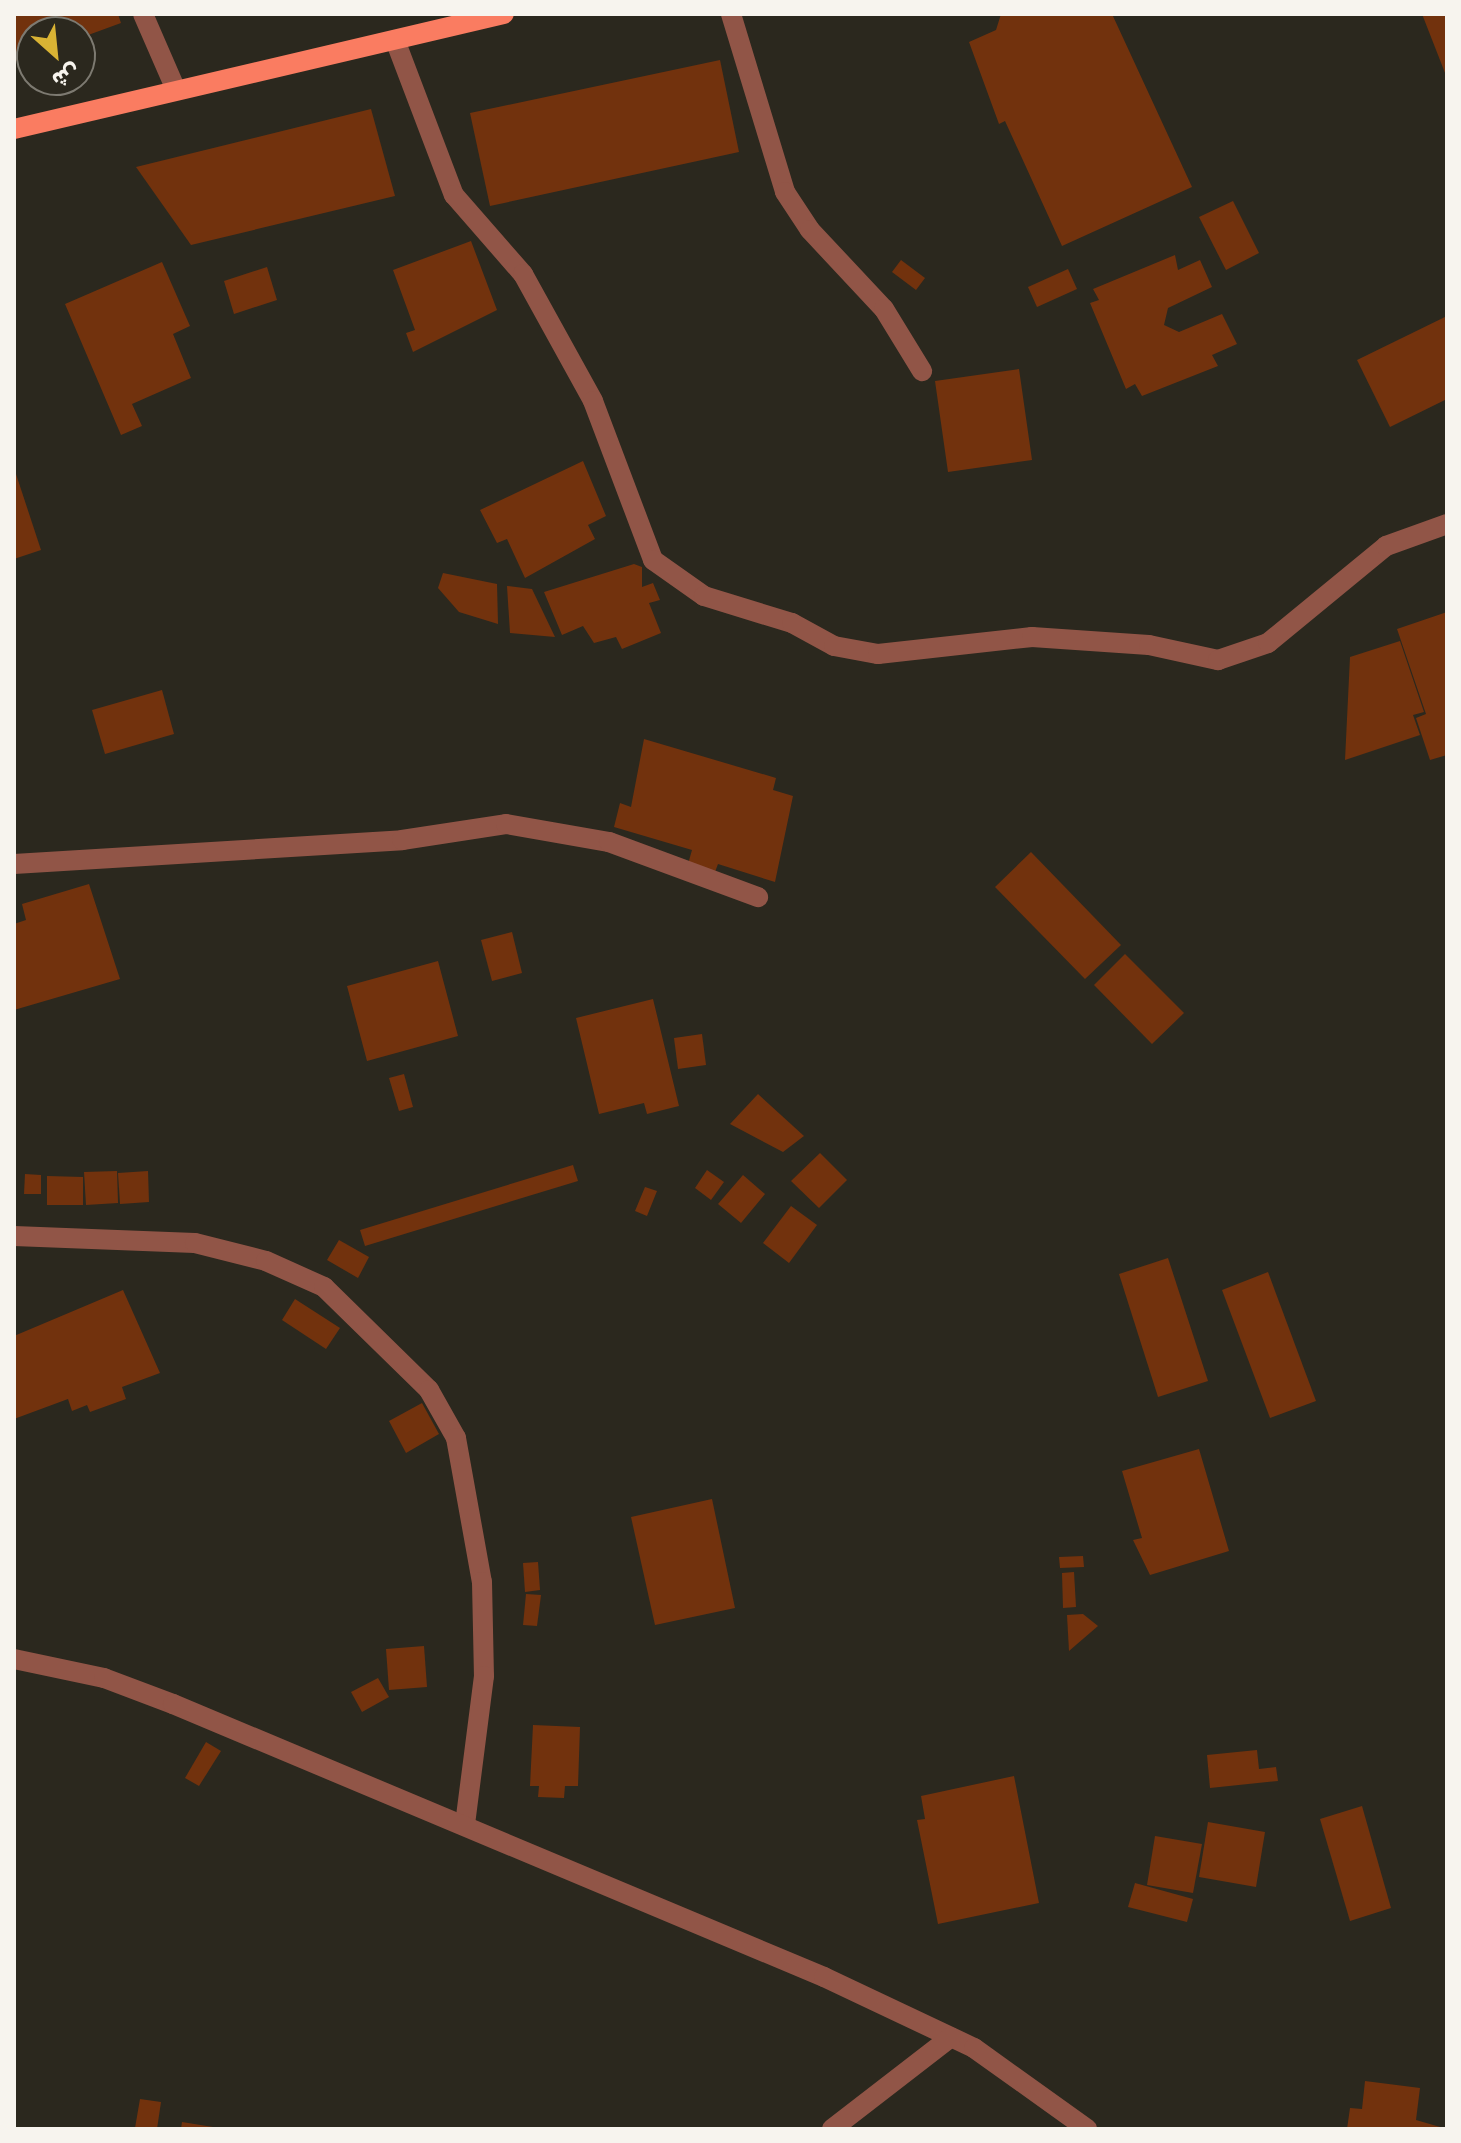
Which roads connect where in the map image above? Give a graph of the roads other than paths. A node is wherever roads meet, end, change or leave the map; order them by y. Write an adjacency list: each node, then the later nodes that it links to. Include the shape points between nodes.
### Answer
1 (143, 14): 5 (street)
2 (504, 14): 4 (main road)
3 (731, 14): 7 (street, via 785,192 810,230 884,309)
4 (395, 40): 5 (main road); 8 (street, via 454,195 523,274 593,401 653,560 704,596 792,623 834,646 878,654 1047,637 1149,645 1218,660 1268,643 1386,546)
5 (176, 90): 6 (main road)
6 (14, 129)
7 (922, 371)
8 (1447, 524)
9 (14, 864): 10 (street, via 402,840 506,824 609,842)
10 (758, 897)
11 (14, 1236): 13 (street, via 195,1243 266,1261 324,1287 429,1390 456,1438 482,1582 484,1676)
12 (14, 1659): 13 (street, via 104,1678)
13 (465, 1825): 14 (street)
14 (951, 2037): 15 (street); 16 (street, via 1020,2077)
15 (832, 2129)
16 (1087, 2129)

